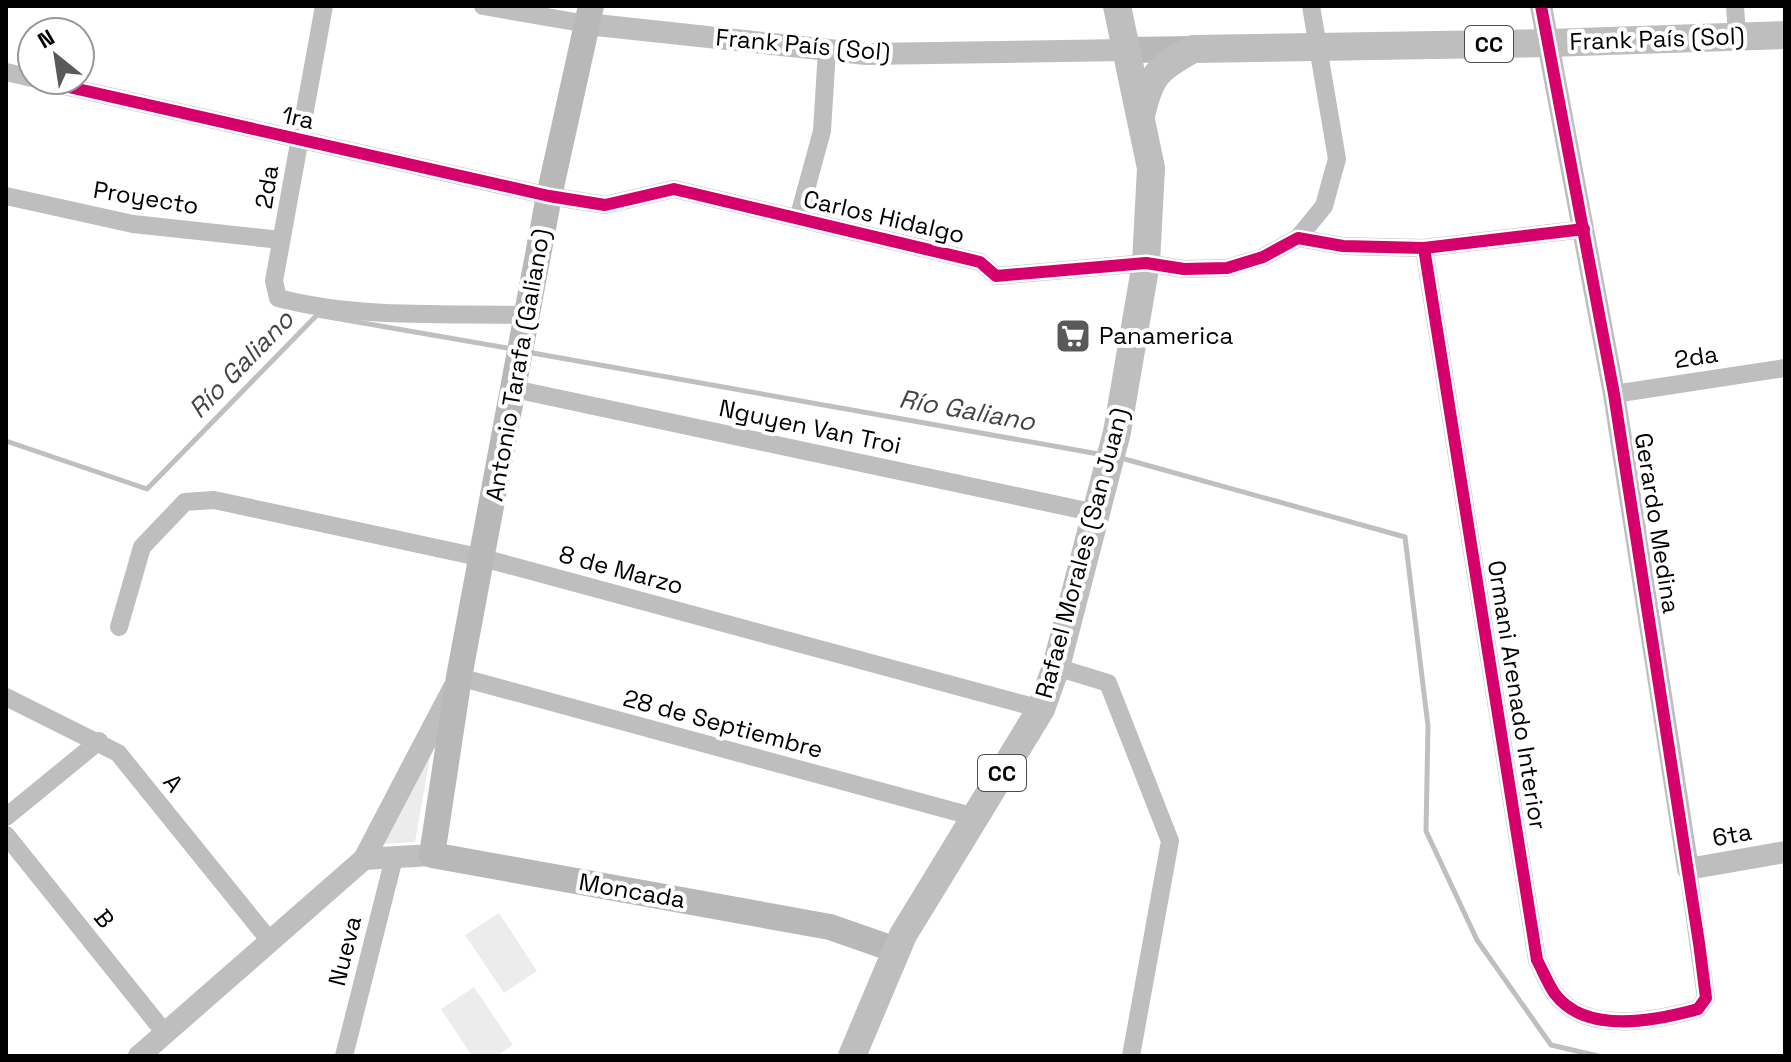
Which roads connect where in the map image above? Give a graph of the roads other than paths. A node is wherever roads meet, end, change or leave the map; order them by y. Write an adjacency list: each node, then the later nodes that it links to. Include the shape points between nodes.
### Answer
1 (324, 6): 17 (street, 2da)
2 (483, 6): 7 (street, Frank País (Sol))
3 (1117, 6): 14 (main road, Rafael Morales (San Juan) / CC)
4 (1311, 6): 11 (street)
5 (1541, 6): 10 (street, Gerardo Medina)
6 (1735, 6): 9 (street)
7 (589, 15): 13 (street, Frank País (Sol)); 19 (main road, Antonio Tarafa (Galiano))
8 (1785, 35): 9 (main road, Frank País (Sol) / CC)
9 (1737, 36): 10 (main road, Frank País (Sol) / CC)
10 (1549, 43): 11 (main road, Frank País (Sol) / CC); 21 (street, Gerardo Medina)
11 (1319, 46): 12 (main road, Frank País (Sol) / CC); 22 (street, via 1337,159 1324,206)
12 (1193, 49): 14 (main road); 16 (main road, CC, via 1154,76)
13 (827, 50): 14 (street, Frank País (Sol)); 20 (street, via 822,131)
14 (1126, 50): 16 (main road, Rafael Morales (San Juan) / CC)
15 (96, 94): 17 (street, 1ra)
16 (1141, 120): 25 (main road, Rafael Morales (San Juan) / CC, via 1151,168)
17 (297, 141): 19 (street, 1ra); 23 (street, 2da)
18 (6, 196): 23 (street, Proyecto, via 133,224)
19 (549, 196): 20 (street, Carlos Hidalgo, via 605,205 674,189); 26 (main road, Antonio Tarafa (Galiano))
20 (798, 219): 25 (street, Carlos Hidalgo, via 980,262 996,276)
21 (1584, 229): 24 (street); 29 (street, Gerardo Medina)
22 (1298, 238): 24 (street, via 1343,246); 25 (street, Carlos Hidalgo, via 1227,268)
23 (281, 240): 26 (street, 2da, via 274,281 278,298 307,306)
24 (1424, 248): 49 (street, Ormani Arenado Interior, via 1537,960 1556,996 1593,1020 1664,1019)
25 (1146, 263): 30 (main road, Rafael Morales (San Juan) / CC, via 1117,432)
26 (526, 323): 28 (main road, Antonio Tarafa (Galiano))
27 (1785, 368): 29 (street, 2da)
28 (516, 376): 30 (street, Nguyen Van Troi); 31 (main road, Antonio Tarafa (Galiano))
29 (1614, 394): 46 (street, Gerardo Medina)
30 (1096, 513): 33 (main road, Rafael Morales (San Juan) / CC)
31 (483, 558): 32 (street, 8 de Marzo, via 214,500 185,502 142,547); 34 (main road, Antonio Tarafa (Galiano)); 36 (street, 8 de Marzo)
32 (119, 627)
33 (1056, 667): 36 (main road, Rafael Morales (San Juan) / CC); 54 (street, via 1108,683 1170,841)
34 (459, 677): 38 (main road, Antonio Tarafa (Galiano)); 40 (street, 28 de Septiembre)
35 (6, 697): 37 (street, A)
36 (1041, 709): 40 (main road, Rafael Morales (San Juan) / CC)
37 (99, 741): 39 (street); 47 (street, A, via 118,753)
38 (435, 751): 43 (main road, Antonio Tarafa (Galiano)); 45 (street, Antonio Tarafa (Galiano))
39 (6, 817)
40 (975, 817): 48 (main road, Rafael Morales (San Juan) / CC)
41 (6, 835): 50 (street, B)
42 (1785, 852): 46 (street, 6ta)
43 (432, 855): 44 (street, Moncada); 48 (main road, Moncada, via 830,927)
44 (394, 858): 45 (street, Moncada); 52 (street, Nueva)
45 (364, 859): 47 (street)
46 (1688, 869): 49 (street, Gerardo Medina, via 1706,998)
47 (270, 941): 50 (street)
48 (896, 950): 53 (main road, Rafael Morales (San Juan) / CC)
49 (1698, 1009)
50 (165, 1033): 51 (street)
51 (139, 1056)
52 (344, 1056)
53 (852, 1056)
54 (1131, 1056)

